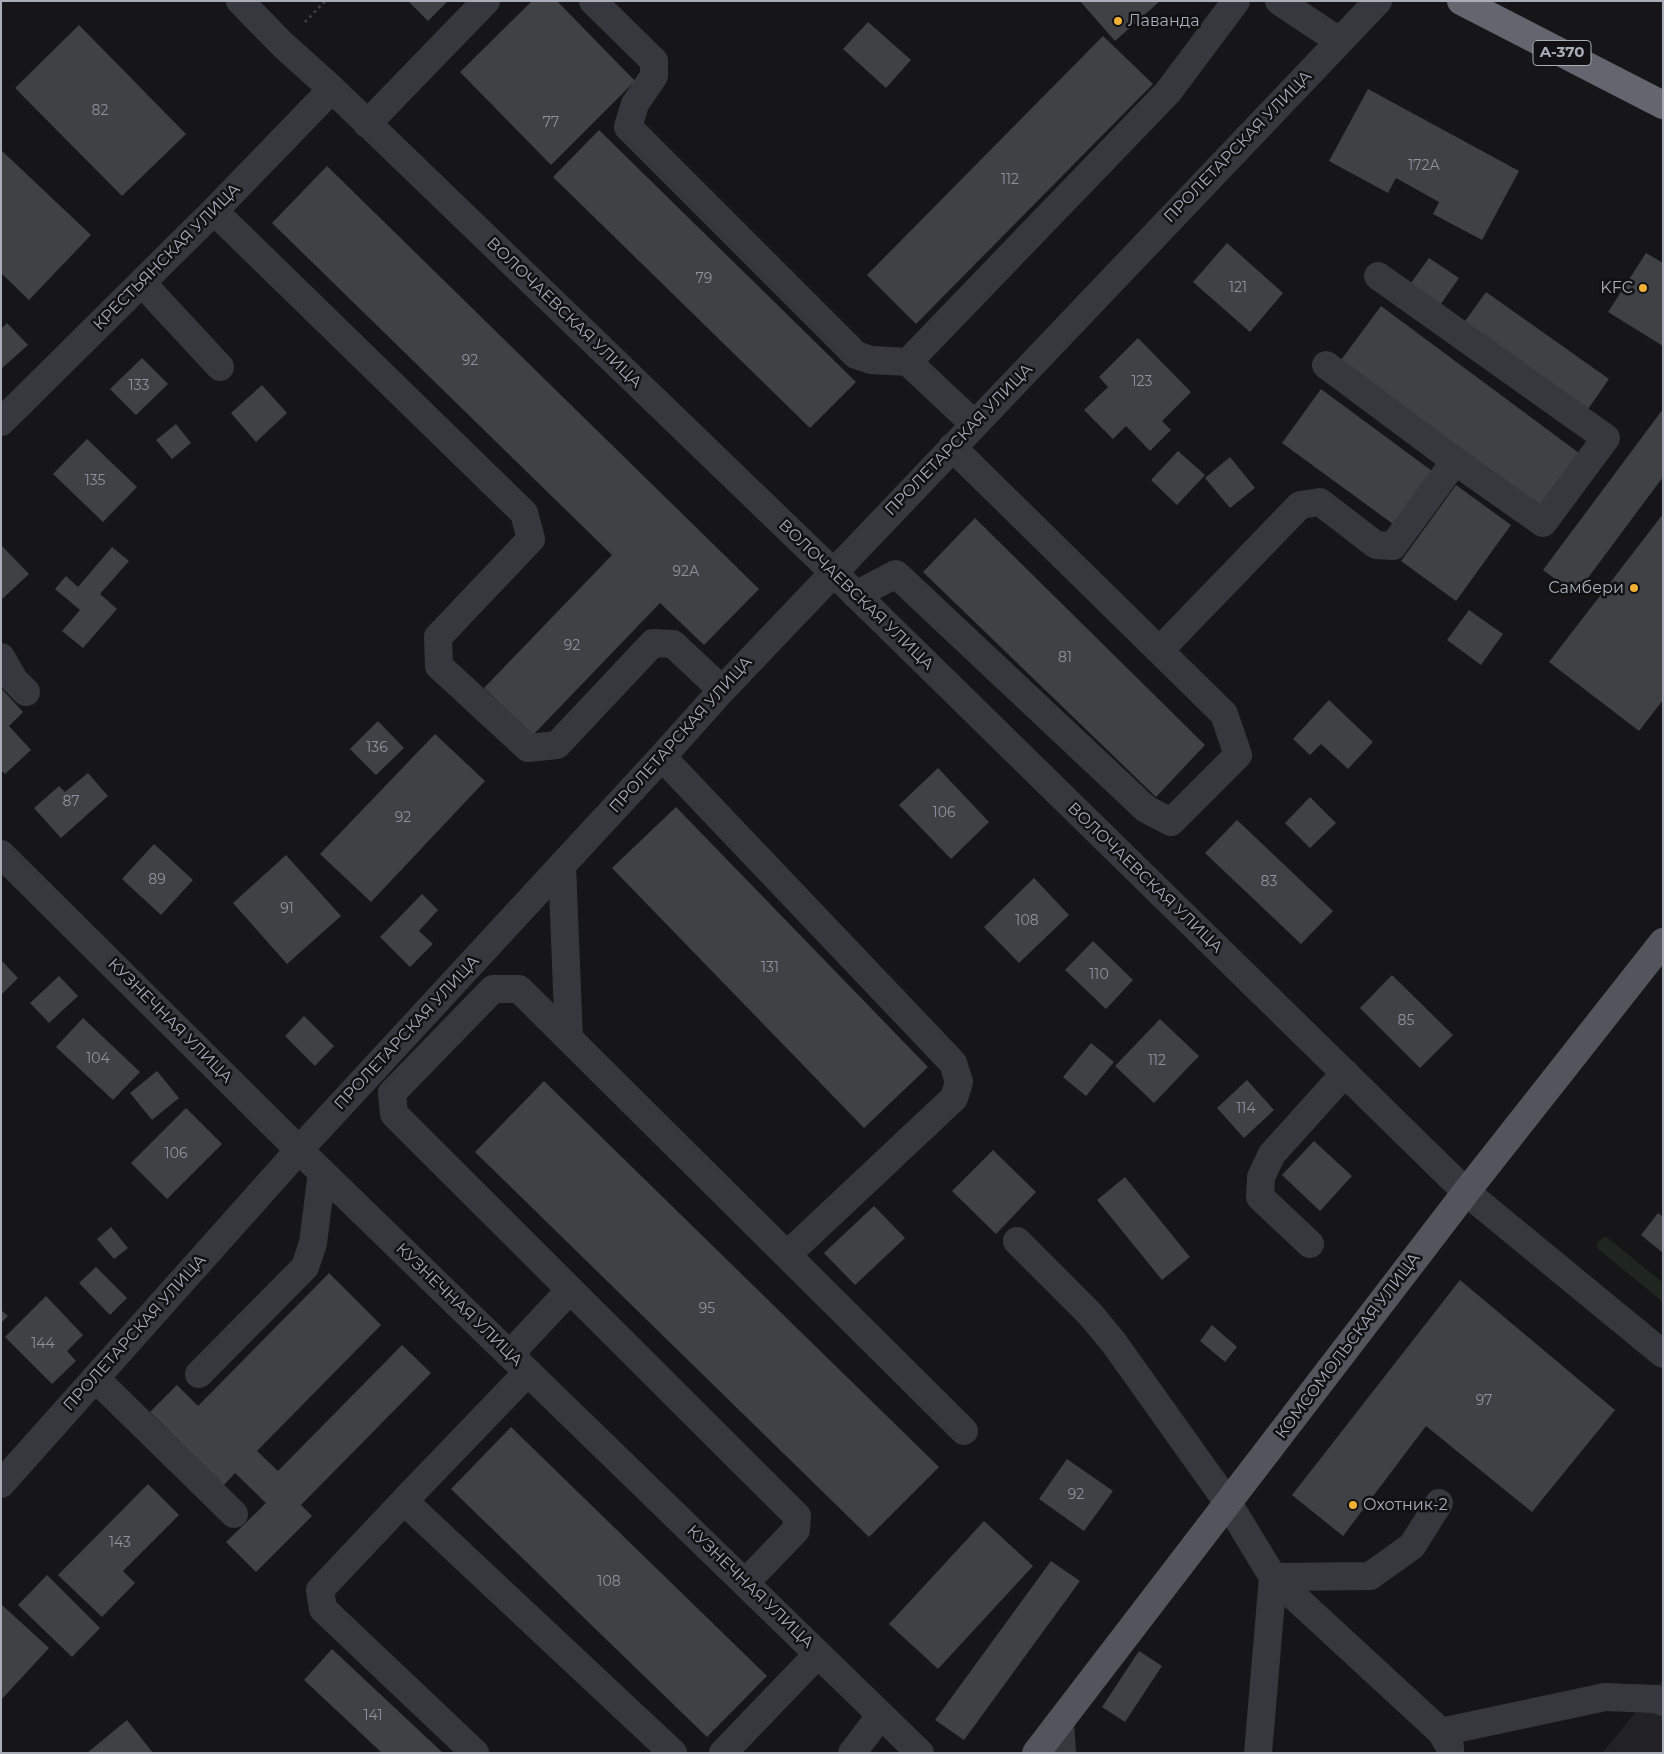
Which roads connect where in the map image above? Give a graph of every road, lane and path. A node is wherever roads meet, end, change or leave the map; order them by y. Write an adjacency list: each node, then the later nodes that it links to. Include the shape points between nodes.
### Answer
1 (240, 1): 9 (street, ВОЛОЧАЕВСКАЯ УЛИЦА)
2 (486, 1): 11 (street)
3 (592, 1): 15 (street, via 654,61 654,76 635,104 628,127 856,355 871,360)
4 (1236, 1): 15 (street, via 1168,92)
5 (1280, 1): 8 (street)
6 (1378, 1): 8 (street, ПРОЛЕТАРСКАЯ УЛИЦА)
7 (1461, 1): 10 (highway, А-370)
8 (1339, 41): 19 (street, ПРОЛЕТАРСКАЯ УЛИЦА)
9 (332, 89): 11 (street, ВОЛОЧАЕВСКАЯ УЛИЦА); 12 (street, КРЕСТЬЯНСКАЯ УЛИЦА)
10 (1663, 105)
11 (367, 124): 22 (street, ВОЛОЧАЕВСКАЯ УЛИЦА)
12 (214, 211): 14 (street, КРЕСТЬЯНСКАЯ УЛИЦА); 26 (street, via 524,513 531,539 438,637 439,666 528,748 556,746 653,643 673,644)
13 (1378, 276): 21 (street, via 1606,438 1543,523)
14 (142, 283): 17 (street); 18 (street, КРЕСТЬЯНСКАЯ УЛИЦА)
15 (908, 362): 19 (street)
16 (1326, 365): 21 (street)
17 (220, 367)
18 (1, 422)
19 (974, 424): 20 (street, ПРОЛЕТАРСКАЯ УЛИЦА)
20 (952, 447): 22 (street, ПРОЛЕТАРСКАЯ УЛИЦА); 24 (street)
21 (1455, 461): 24 (street, via 1393,546 1376,545 1320,502 1300,504)
22 (833, 572): 23 (street, ВОЛОЧАЕВСКАЯ УЛИЦА); 26 (street, ПРОЛЕТАРСКАЯ УЛИЦА)
23 (856, 594): 24 (street, via 896,574 1146,809 1171,822 1238,755 1224,714); 33 (street, ВОЛОЧАЕВСКАЯ УЛИЦА)
24 (1160, 650)
25 (1, 658): 27 (street, via 14,680)
26 (722, 690): 28 (street, ПРОЛЕТАРСКАЯ УЛИЦА)
27 (26, 692)
28 (662, 757): 30 (street, ПРОЛЕТАРСКАЯ УЛИЦА); 39 (street, via 953,1063 958,1082 954,1098)
29 (1, 854): 34 (street, КУЗНЕЧНАЯ УЛИЦА)
30 (562, 865): 32 (street); 34 (street, ПРОЛЕТАРСКАЯ УЛИЦА)
31 (1663, 942): 36 (main road, КОМСОМОЛЬСКАЯ УЛИЦА)
32 (569, 1039): 39 (street); 40 (street, via 519,989 493,989 392,1093 394,1114)
33 (1345, 1073): 36 (street, ВОЛОЧАЕВСКАЯ УЛИЦА); 38 (street, via 1272,1154 1261,1177 1260,1198)
34 (299, 1150): 35 (street, КУЗНЕЧНАЯ УЛИЦА); 44 (street, ПРОЛЕТАРСКАЯ УЛИЦА)
35 (322, 1172): 42 (street, КУЗНЕЧНАЯ УЛИЦА); 43 (street, via 313,1243 305,1266)
36 (1466, 1192): 41 (street, ВОЛОЧАЕВСКАЯ УЛИЦА); 48 (main road, КОМСОМОЛЬСКАЯ УЛИЦА)
37 (1017, 1241): 48 (street, via 1090,1314 1114,1343)
38 (1310, 1244)
39 (787, 1255): 45 (street)
40 (570, 1290): 42 (street); 52 (street, via 797,1516 796,1530)
41 (1663, 1354)
42 (519, 1363): 47 (street); 52 (street, КУЗНЕЧНАЯ УЛИЦА)
43 (199, 1374)
44 (95, 1378): 46 (street, ПРОЛЕТАРСКАЯ УЛИЦА); 50 (street)
45 (964, 1431)
46 (1, 1484)
47 (404, 1501): 58 (street, via 320,1590 323,1609); 59 (street)
48 (1228, 1503): 51 (street); 56 (main road, КОМСОМОЛЬСКАЯ УЛИЦА)
49 (1439, 1503): 51 (street, via 1412,1546 1370,1576)
50 (234, 1514)
51 (1273, 1577): 57 (street); 65 (street)
52 (746, 1582): 53 (street, КУЗНЕЧНАЯ УЛИЦА)
53 (818, 1654): 55 (street, КУЗНЕЧНАЯ УЛИЦА); 60 (street)
54 (1663, 1702): 57 (street, via 1605,1697)
55 (881, 1715): 61 (street); 62 (street, КУЗНЕЧНАЯ УЛИЦА)
56 (1060, 1722): 63 (main road, КОМСОМОЛЬСКАЯ УЛИЦА); 64 (street)
57 (1445, 1742)
58 (475, 1753)
59 (673, 1753)
60 (723, 1753)
61 (852, 1753)
62 (920, 1753)
63 (1036, 1753)
64 (1062, 1753)
65 (1258, 1753)

